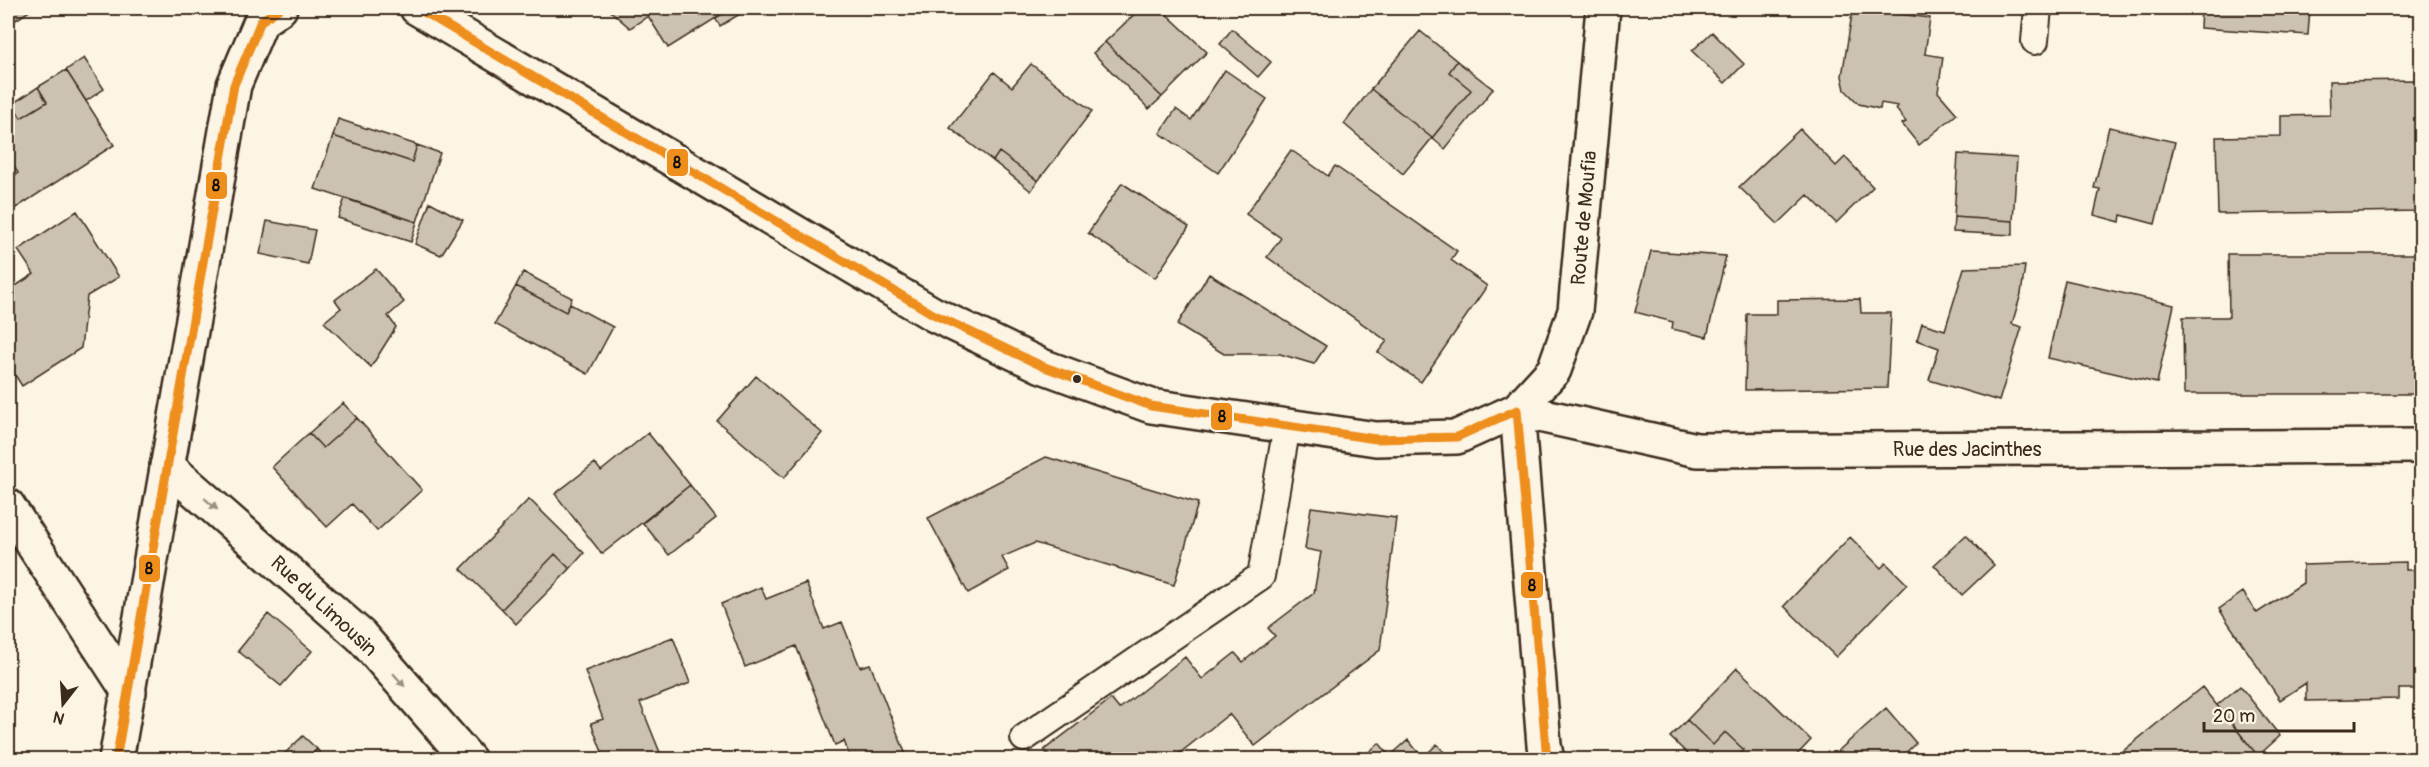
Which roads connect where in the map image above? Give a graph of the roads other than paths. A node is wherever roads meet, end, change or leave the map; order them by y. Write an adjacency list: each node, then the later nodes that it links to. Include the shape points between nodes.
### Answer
1 (280, 8): 9 (main road, via 261,21 234,85)
2 (417, 8): 7 (main road, via 933,314 1042,366 1151,406)
3 (1604, 8): 6 (main road, Route de Moufia, via 1575,311 1554,370)
4 (2038, 8): 5 (lane)
5 (2035, 41)
6 (1517, 410): 7 (main road, via 1458,437 1376,439); 8 (main road, Rue des Jacinthes, via 1697,450); 15 (main road)
7 (1287, 426): 12 (lane, via 1261,576)
8 (2421, 446)
9 (167, 466): 11 (main road); 14 (main road, Rue du Limousin, one-way to 14, via 361,636)
10 (8, 506): 11 (main road)
11 (129, 692): 13 (main road)
12 (1024, 738)
13 (116, 759)
14 (469, 759)
15 (1547, 759)

